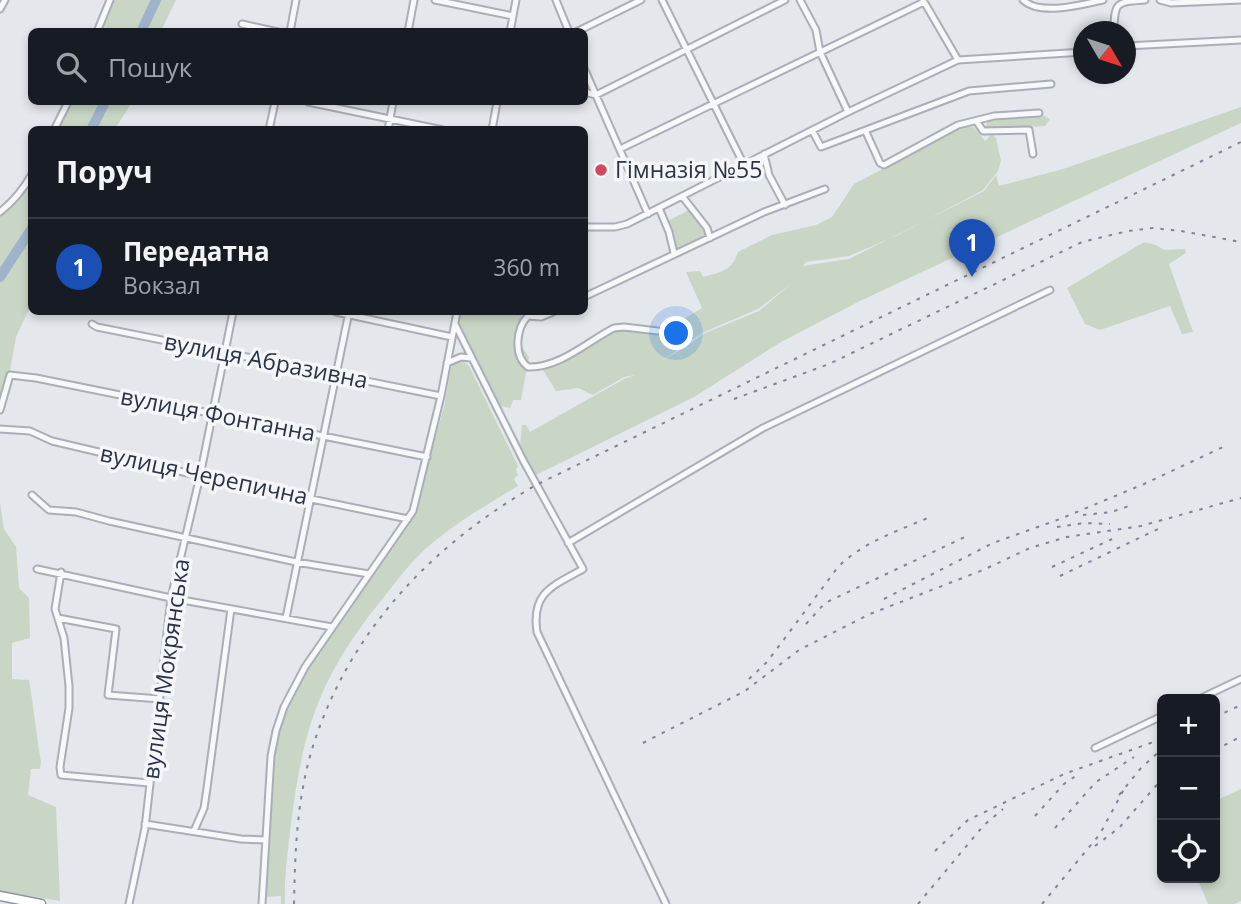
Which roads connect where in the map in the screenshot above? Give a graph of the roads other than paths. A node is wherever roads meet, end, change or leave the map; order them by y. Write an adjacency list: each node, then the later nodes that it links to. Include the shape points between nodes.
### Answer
1 (5, 0): 19 (street)
2 (110, 0): 23 (street)
3 (296, 0): 25 (street)
4 (414, 0): 26 (street)
5 (435, 0): 20 (street)
6 (516, 0): 20 (street)
7 (556, 0): 28 (street)
8 (641, 0): 29 (street)
9 (663, 0): 32 (street)
10 (785, 0): 32 (street)
11 (800, 0): 33 (street, via 816,30)
12 (1023, 0): 13 (street, via 1034,8 1047,9)
13 (1103, 0)
14 (1145, 0): 18 (street)
15 (1160, 0): 16 (street)
16 (1241, 0)
17 (924, 1): 33 (street); 35 (street)
18 (1118, 2): 21 (street)
19 (0, 9)
20 (513, 16): 27 (street)
21 (1114, 21)
22 (242, 24): 24 (street)
23 (99, 28)
24 (260, 28)
25 (291, 28)
26 (409, 28)
27 (511, 28)
28 (567, 28)
29 (584, 28)
30 (1241, 40): 31 (street)
31 (1136, 45)
32 (686, 48): 39 (street); 40 (street)
33 (820, 52): 40 (street); 46 (street)
34 (1073, 53): 35 (street)
35 (958, 60): 46 (street)
36 (588, 77): 39 (street)
37 (1051, 83): 56 (street, via 969,91)
38 (588, 93): 39 (street)
39 (596, 94): 57 (street)
40 (713, 103): 57 (street); 60 (street)
41 (66, 105): 50 (street)
42 (274, 105): 51 (street)
43 (322, 105): 48 (street)
44 (392, 105): 48 (street)
45 (496, 105): 54 (street)
46 (848, 111): 55 (street)
47 (1039, 113): 49 (street)
48 (390, 119): 52 (street); 53 (street)
49 (977, 122): 56 (street, via 946,130 884,165); 58 (street, via 983,131 1026,128)
50 (56, 126)
51 (270, 126)
52 (389, 126)
53 (424, 126)
54 (493, 126)
55 (812, 130): 56 (street, via 821,147); 59 (street)
56 (866, 132)
57 (620, 149): 67 (street)
58 (1033, 153)
59 (764, 154): 60 (street); 64 (street)
60 (744, 164): 63 (street)
61 (28, 182): 66 (street)
62 (825, 189): 64 (street)
63 (682, 196): 65 (street); 69 (street)
64 (785, 205): 69 (street)
65 (659, 208): 67 (street); 70 (street)
66 (0, 212)
67 (648, 214): 68 (street, via 615,227)
68 (588, 227)
69 (710, 238): 70 (street)
70 (674, 253): 72 (street)
71 (1050, 290): 97 (street, via 763,428)
72 (588, 295)
73 (232, 315): 82 (street, вулиця Мокрянська)
74 (349, 315): 85 (street)
75 (358, 315): 81 (street)
76 (456, 315): 79 (street)
77 (546, 315): 80 (street, via 528,316 519,328 520,358 528,367 561,359 614,328)
78 (92, 324): 82 (street, вулиця Абразивна)
79 (455, 324): 81 (street); 83 (street)
80 (658, 331)
81 (452, 337): 84 (street)
82 (225, 353): 85 (street, вулиця Абразивна); 88 (street, вулиця Мокрянська)
83 (471, 358): 84 (street); 97 (street)
84 (447, 363): 86 (street)
85 (336, 375): 86 (street, вулиця Абразивна); 90 (street)
86 (441, 396): 91 (street)
87 (0, 410): 88 (street, вулиця Фонтанна, via 10,375)
88 (213, 414): 90 (street, вулиця Фонтанна); 92 (street, вулиця Мокрянська)
89 (0, 429): 92 (street, вулиця Черепична, via 30,431 52,441)
90 (324, 436): 91 (street, вулиця Фонтанна); 94 (street)
91 (427, 457): 95 (street)
92 (200, 476): 94 (street, вулиця Черепична); 96 (street, вулиця Мокрянська)
93 (32, 495): 96 (street, via 49,510)
94 (310, 499): 95 (street, вулиця Черепична); 98 (street)
95 (408, 519): 101 (street)
96 (185, 538): 98 (street); 102 (street, вулиця Мокрянська)
97 (568, 543): 120 (street, via 583,569 546,590 538,601 537,632)
98 (296, 562): 101 (street); 105 (street)
99 (37, 569): 100 (street)
100 (61, 572): 102 (street); 104 (street, via 55,609)
101 (369, 574): 106 (street)
102 (171, 598): 103 (street); 109 (street, вулиця Мокрянська)
103 (231, 609): 105 (street); 114 (street, via 204,808)
104 (58, 618): 109 (street, via 116,629 108,695); 112 (street, via 69,686 61,775)
105 (286, 618): 106 (street)
106 (332, 627): 115 (street, via 293,687 276,731)
107 (1241, 680): 108 (street)
108 (1210, 694)
109 (160, 699): 112 (street, вулиця Мокрянська)
110 (1157, 718): 111 (street)
111 (1095, 748)
112 (149, 783): 113 (street, вулиця Мокрянська)
113 (145, 824): 114 (street); 118 (street, вулиця Мокрянська)
114 (194, 831): 115 (street)
115 (265, 840): 119 (street)
116 (0, 896): 117 (highway)
117 (41, 904)
118 (128, 904)
119 (262, 904)
120 (666, 904)

